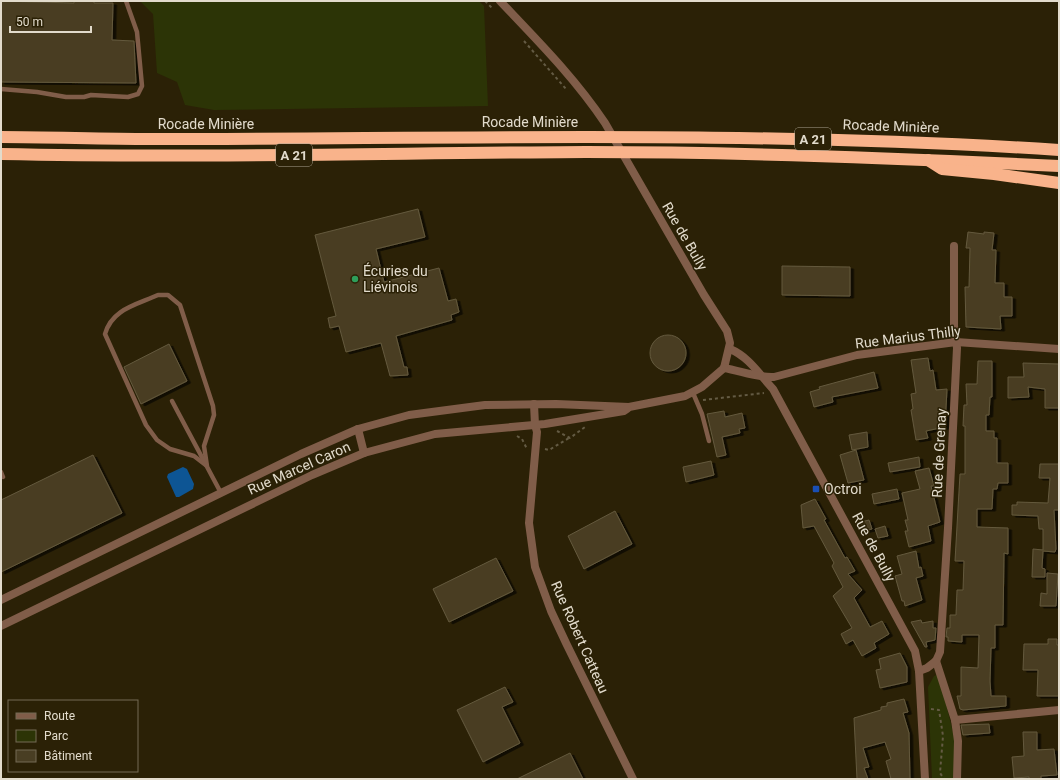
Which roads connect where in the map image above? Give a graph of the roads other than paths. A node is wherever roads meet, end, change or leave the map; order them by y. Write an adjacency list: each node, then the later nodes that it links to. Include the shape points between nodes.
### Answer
1 (126, 1): 3 (lane, via 136,32 142,86 138,94 128,97 66,97)
2 (500, 1): 14 (street, Rue de Bully, via 589,98 727,331)
3 (1, 88)
4 (1, 137): 6 (highway, Rocade Minière / A 21, via 147,139 584,136 831,139)
5 (1059, 142): 6 (highway)
6 (969, 144): 7 (highway, Rocade Minière / A 21)
7 (1059, 150)
8 (1, 154): 9 (highway, A 21, via 145,156 587,152)
9 (927, 159): 10 (highway, A 21); 11 (highway, via 942,169)
10 (1059, 166)
11 (1059, 183)
12 (954, 246): 13 (street, Rue de Grenay)
13 (956, 342): 15 (street, Rue Marius Thilly); 17 (street, Rue Marius Thilly, via 857,356); 30 (street, Rue de Grenay, via 948,528 940,652)
14 (730, 348): 16 (street); 17 (street, Rue de Bully, via 753,364)
15 (1059, 349)
16 (724, 368): 17 (street); 18 (street, Rue Marcel Caron)
17 (763, 378): 31 (street, Rue de Bully, via 773,389 912,645)
18 (693, 393): 21 (street, Rue Marcel Caron); 24 (lane)
19 (172, 401): 26 (lane)
20 (534, 404): 21 (street, Rue Marcel Caron); 22 (street, Rue Robert Catteau); 23 (street, Rue Marcel Caron, via 485,405 409,415)
21 (629, 407): 22 (street, Rue Marcel Caron, via 624,411)
22 (535, 425): 25 (street, Rue Marcel Caron, via 435,434); 34 (street, Rue Robert Catteau, via 536,449 529,523 535,566 551,611)
23 (358, 429): 25 (street); 27 (street, Rue Marcel Caron)
24 (709, 441)
25 (364, 453): 29 (street, Rue Marcel Caron, via 312,475)
26 (207, 466): 26 (lane, via 194,456 170,449 157,440 146,425 105,334 107,325 117,313 158,295 168,295 180,304 213,406 214,414 204,446); 27 (lane)
27 (220, 493): 28 (street, Rue Marcel Caron)
28 (1, 600)
29 (1, 626)
30 (936, 661): 31 (street); 33 (street)
31 (919, 671): 35 (street, Rue de Bully)
32 (1059, 710): 33 (street)
33 (955, 720): 36 (street, via 958,741)
34 (633, 779)
35 (925, 779)
36 (957, 779)

